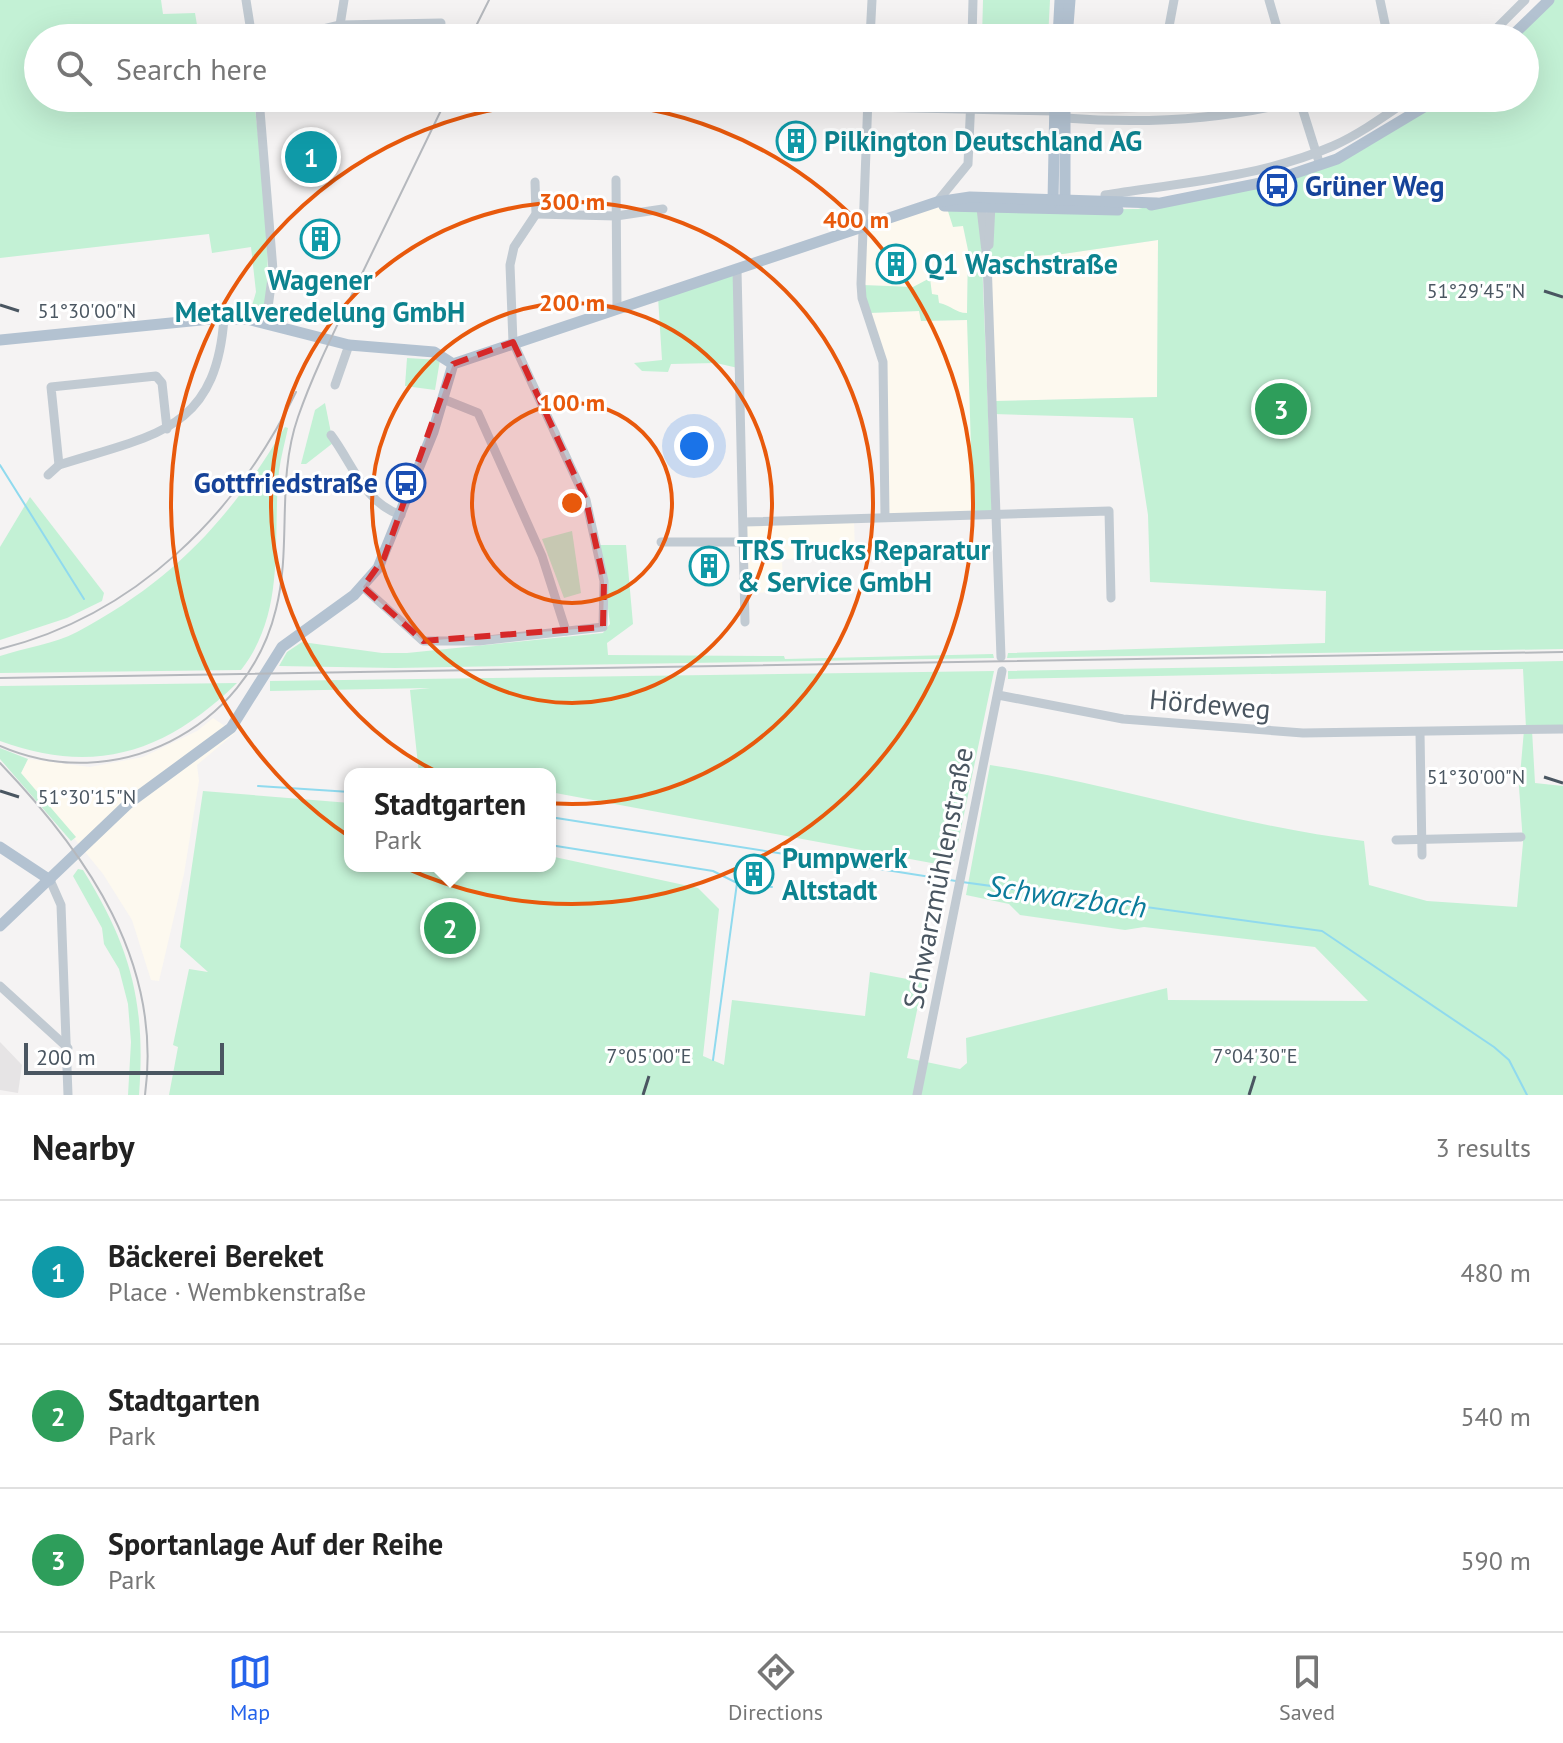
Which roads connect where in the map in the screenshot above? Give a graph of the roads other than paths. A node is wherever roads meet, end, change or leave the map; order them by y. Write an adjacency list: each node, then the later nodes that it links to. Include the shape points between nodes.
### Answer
1 (246, 0): 13 (street)
2 (344, 0): 14 (street)
3 (872, 0): 16 (street)
4 (973, 0): 17 (street)
5 (1060, 0): 18 (main road)
6 (1070, 0): 19 (main road)
7 (1174, 0): 20 (street)
8 (1269, 0): 21 (street)
9 (1380, 0): 22 (street)
10 (1525, 0): 23 (street)
11 (1549, 0): 24 (main road)
12 (441, 23): 15 (street)
13 (250, 24)
14 (340, 24)
15 (390, 24)
16 (871, 24)
17 (972, 24)
18 (1063, 24)
19 (1066, 24)
20 (1170, 24)
21 (1276, 24)
22 (1385, 24)
23 (1501, 24)
24 (1524, 24)
25 (260, 112): 50 (street, via 273,270)
26 (868, 112): 46 (street)
27 (970, 112): 40 (street, via 968,164)
28 (1054, 112): 42 (main road)
29 (1065, 112): 34 (main road)
30 (1242, 112): 34 (street, via 1123,122)
31 (1304, 112): 35 (street)
32 (1389, 112): 35 (street)
33 (1417, 112): 36 (main road)
34 (1065, 118): 42 (main road)
35 (1317, 152): 36 (street); 39 (street, via 1225,177)
36 (1320, 165): 42 (main road, via 1275,180 1119,210)
37 (616, 180): 45 (street)
38 (535, 182): 44 (street)
39 (1105, 195)
40 (934, 204): 41 (main road); 46 (main road)
41 (987, 205): 42 (main road); 61 (street)
42 (1059, 205)
43 (663, 209): 45 (street)
44 (536, 214): 45 (street); 52 (street, via 514,247 510,265)
45 (616, 216): 48 (street)
46 (864, 227): 47 (main road); 63 (street, via 862,298 883,362)
47 (737, 270): 48 (main road); 64 (street)
48 (617, 308): 52 (main road)
49 (224, 318): 50 (main road); 51 (main road); 57 (street, via 222,354 210,387 188,415)
50 (266, 323): 53 (main road)
51 (0, 340)
52 (513, 342): 54 (main road); 70 (street, via 572,466 599,546 603,627)
53 (349, 345): 54 (main road, via 434,352); 55 (street)
54 (453, 364): 56 (main road)
55 (335, 385)
56 (443, 399): 62 (main road); 70 (street, via 478,413 542,556)
57 (167, 429): 59 (street); 59 (street, via 162,383 156,376 51,387)
58 (331, 435): 62 (street, via 378,505)
59 (59, 465): 60 (street)
60 (48, 475)
61 (994, 513): 63 (street); 68 (street, via 1109,511); 71 (street)
62 (401, 515): 67 (main road, via 384,558)
63 (885, 516): 64 (street)
64 (744, 522): 66 (street)
65 (661, 542): 66 (street)
66 (744, 542): 69 (street)
67 (363, 587): 70 (street, via 423,641); 81 (main road, via 282,647 231,728 152,784)
68 (1111, 598)
69 (745, 622)
70 (566, 631)
71 (1001, 657)
72 (1002, 671): 73 (street, Schwarzmühlenstraße)
73 (998, 695): 75 (street, Hördeweg, via 1134,720 1303,733); 86 (street, Schwarzmühlenstraße)
74 (1563, 729): 75 (street, Hördeweg)
75 (1420, 732): 78 (street)
76 (1521, 837): 78 (street)
77 (1396, 840): 78 (street)
78 (1422, 841): 80 (street)
79 (0, 847): 81 (main road)
80 (1422, 855)
81 (50, 880): 82 (main road); 84 (street, via 61,905)
82 (0, 926)
83 (0, 986): 84 (street)
84 (68, 1048): 85 (street)
85 (68, 1095)
86 (917, 1095)

